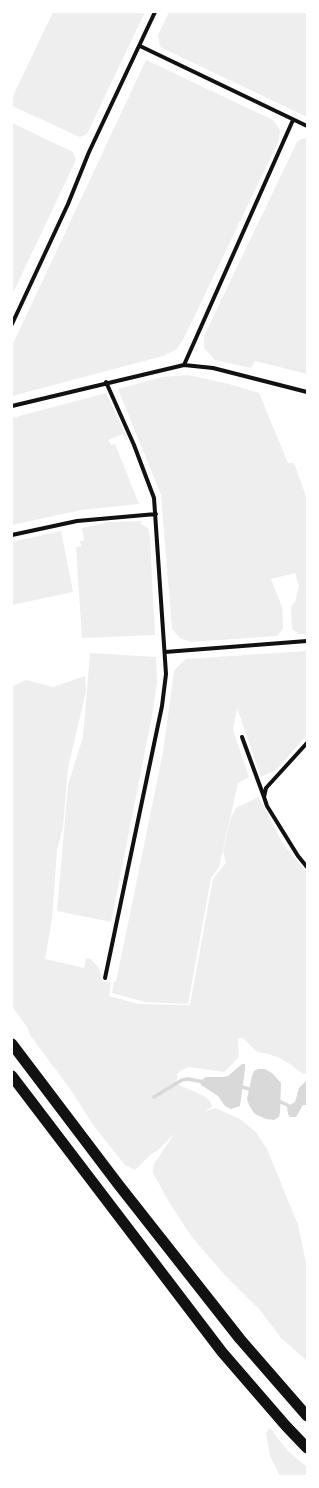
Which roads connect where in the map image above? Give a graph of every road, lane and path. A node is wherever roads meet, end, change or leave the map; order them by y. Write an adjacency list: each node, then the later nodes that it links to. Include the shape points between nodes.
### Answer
1 (156, 12): 2 (street)
2 (140, 46): 3 (street); 5 (street)
3 (293, 120): 4 (street); 6 (street)
4 (307, 126)
5 (12, 324)
6 (184, 364): 7 (street); 8 (street, via 213,368)
7 (106, 382): 9 (street); 10 (street, via 146,475 154,498)
8 (307, 392)
9 (12, 406)
10 (156, 514): 11 (street, via 77,521); 13 (street)
11 (12, 535)
12 (307, 641): 13 (street)
13 (165, 652): 18 (street, via 166,674 162,706)
14 (242, 738): 16 (street)
15 (307, 743): 16 (street, via 266,788)
16 (264, 797): 17 (street, via 267,806)
17 (307, 867)
18 (105, 978)
19 (15, 1049): 21 (highway, via 240,1339)
20 (12, 1076): 22 (highway, via 222,1352)
21 (307, 1416)
22 (307, 1448)

